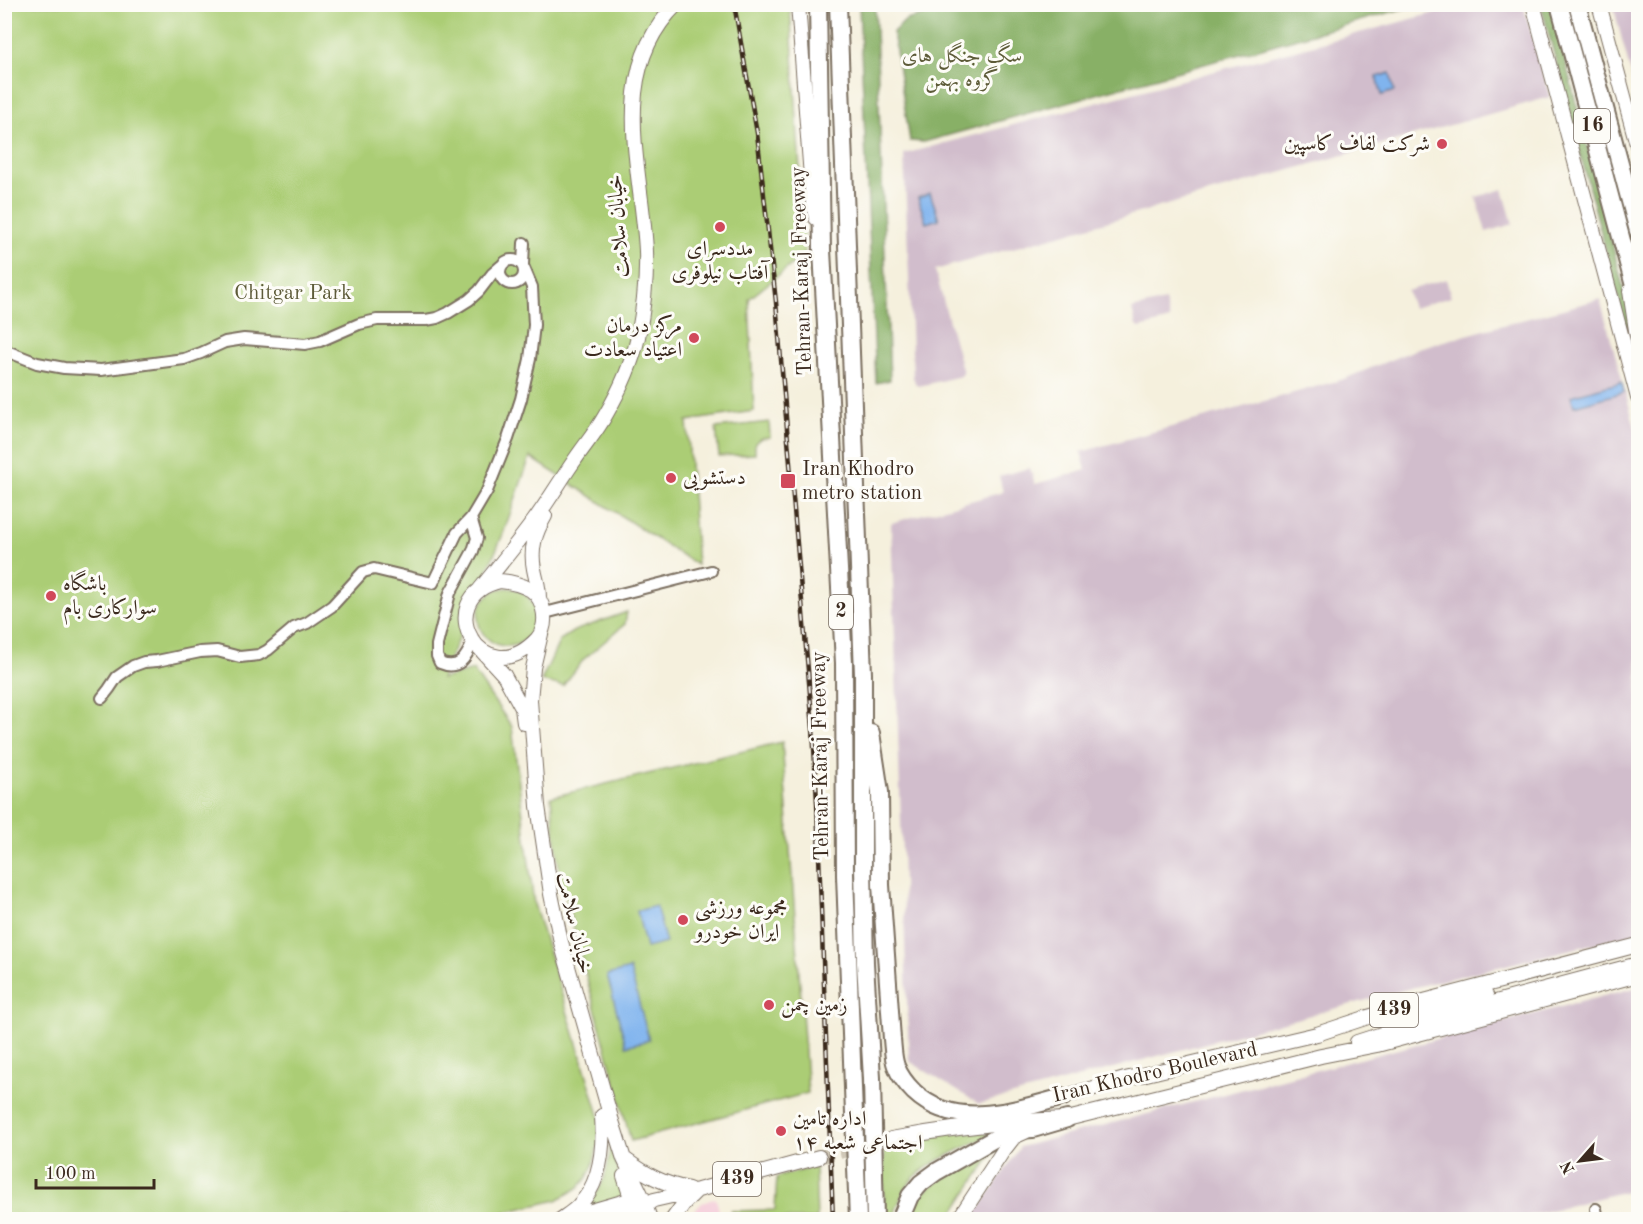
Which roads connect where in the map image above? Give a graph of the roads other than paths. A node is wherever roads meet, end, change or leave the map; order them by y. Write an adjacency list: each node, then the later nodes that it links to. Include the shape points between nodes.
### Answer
1 (677, 4): 11 (main road, خیابان سلامت, via 644,54 636,84 633,142)
2 (685, 4): 11 (main road, خیابان سلامت, via 649,54 641,83 637,130)
3 (798, 4): 16 (main road, via 813,204)
4 (818, 4): 16 (highway, Tehran-Karaj Freeway / 2)
5 (838, 4): 34 (highway, Tehran-Karaj Freeway / 2)
6 (1533, 4): 26 (main road)
7 (1559, 4): 15 (highway, 16)
8 (1577, 4): 12 (highway, 16)
9 (1599, 4): 10 (main road)
10 (1638, 148)
11 (645, 195): 29 (main road, خیابان سلامت, via 644,296 629,366 604,418 534,521); 30 (main road, خیابان سلامت, via 651,232 651,271 635,371 626,392 539,526 532,552)
12 (1631, 204): 13 (highway); 14 (highway, 16)
13 (1638, 225)
14 (1638, 231)
15 (1624, 247): 22 (highway, 16); 24 (main road)
16 (822, 250): 57 (highway, Tehran-Karaj Freeway / 2, via 844,663 845,875)
17 (510, 259): 18 (street); 19 (street); 19 (street, via 524,243)
18 (501, 266): 20 (street, via 501,278); 21 (street)
19 (524, 267): 20 (street, via 522,280); 23 (street)
20 (508, 284): 21 (street); 23 (street, via 524,291)
21 (483, 286): 25 (street, via 474,296 437,318 377,320 305,344 244,339 225,342 184,359 101,370 37,363)
22 (1638, 302)
23 (534, 303): 27 (street, via 531,359 521,399 487,491)
24 (1638, 344)
25 (4, 350)
26 (1638, 398)
27 (471, 518): 33 (street, via 477,538 450,592 436,645 437,656 440,663 459,664); 35 (street, via 457,533 433,583 374,569 363,572 332,606 294,628 268,650 240,657 217,651 144,662 117,677)
28 (711, 571): 31 (street)
29 (480, 589): 30 (main road, via 489,583 512,582); 33 (main road, via 471,598 465,620)
30 (538, 598): 31 (main road)
31 (545, 613): 32 (main road)
32 (541, 634): 33 (main road, via 520,654 507,657 494,656); 51 (main road, خیابان سلامت, via 530,700 538,806 551,894 561,942)
33 (478, 647): 46 (main road, خیابان سلامت, via 504,675 522,708 541,884)
34 (863, 674): 44 (highway, via 880,792 881,885 892,1039 895,1064 903,1082 922,1100 962,1115 1020,1109); 58 (highway, Tehran-Karaj Freeway / 2, via 865,963 873,1078)
35 (102, 698)
36 (1638, 945): 41 (main road, Iran Khodro Boulevard / 439)
37 (1638, 955): 40 (main road, Iran Khodro Boulevard)
38 (1638, 964): 40 (main road, Iran Khodro Boulevard)
39 (1638, 975): 42 (main road, Iran Khodro Boulevard / 439, via 1377,1045)
40 (1486, 1000): 41 (main road, Iran Khodro Boulevard); 42 (main road, Iran Khodro Boulevard)
41 (1317, 1034): 43 (main road, Iran Khodro Boulevard / 439)
42 (1321, 1056): 45 (main road, Iran Khodro Boulevard / 439)
43 (1149, 1074): 44 (main road, Iran Khodro Boulevard / 439); 45 (main road)
44 (1063, 1097)
45 (1155, 1097): 47 (main road, Iran Khodro Boulevard / 439)
46 (602, 1116): 53 (main road, خیابان سلامت); 54 (main road, via 603,1141 591,1191)
47 (1067, 1119): 48 (highway); 49 (main road, Iran Khodro Boulevard / 439, via 955,1128)
48 (1033, 1129): 59 (highway, via 1001,1136 936,1172 910,1196); 60 (main road, via 1014,1137)
49 (891, 1138)
50 (819, 1158): 52 (main road, 439)
51 (624, 1159): 52 (main road, via 653,1179); 53 (main road, خیابان سلامت)
52 (698, 1190): 53 (main road, 439); 56 (main road)
53 (643, 1208): 54 (main road); 55 (main road)
54 (562, 1220)
55 (599, 1220)
56 (672, 1220)
57 (858, 1220)
58 (875, 1220)
59 (900, 1220)
60 (958, 1220)

